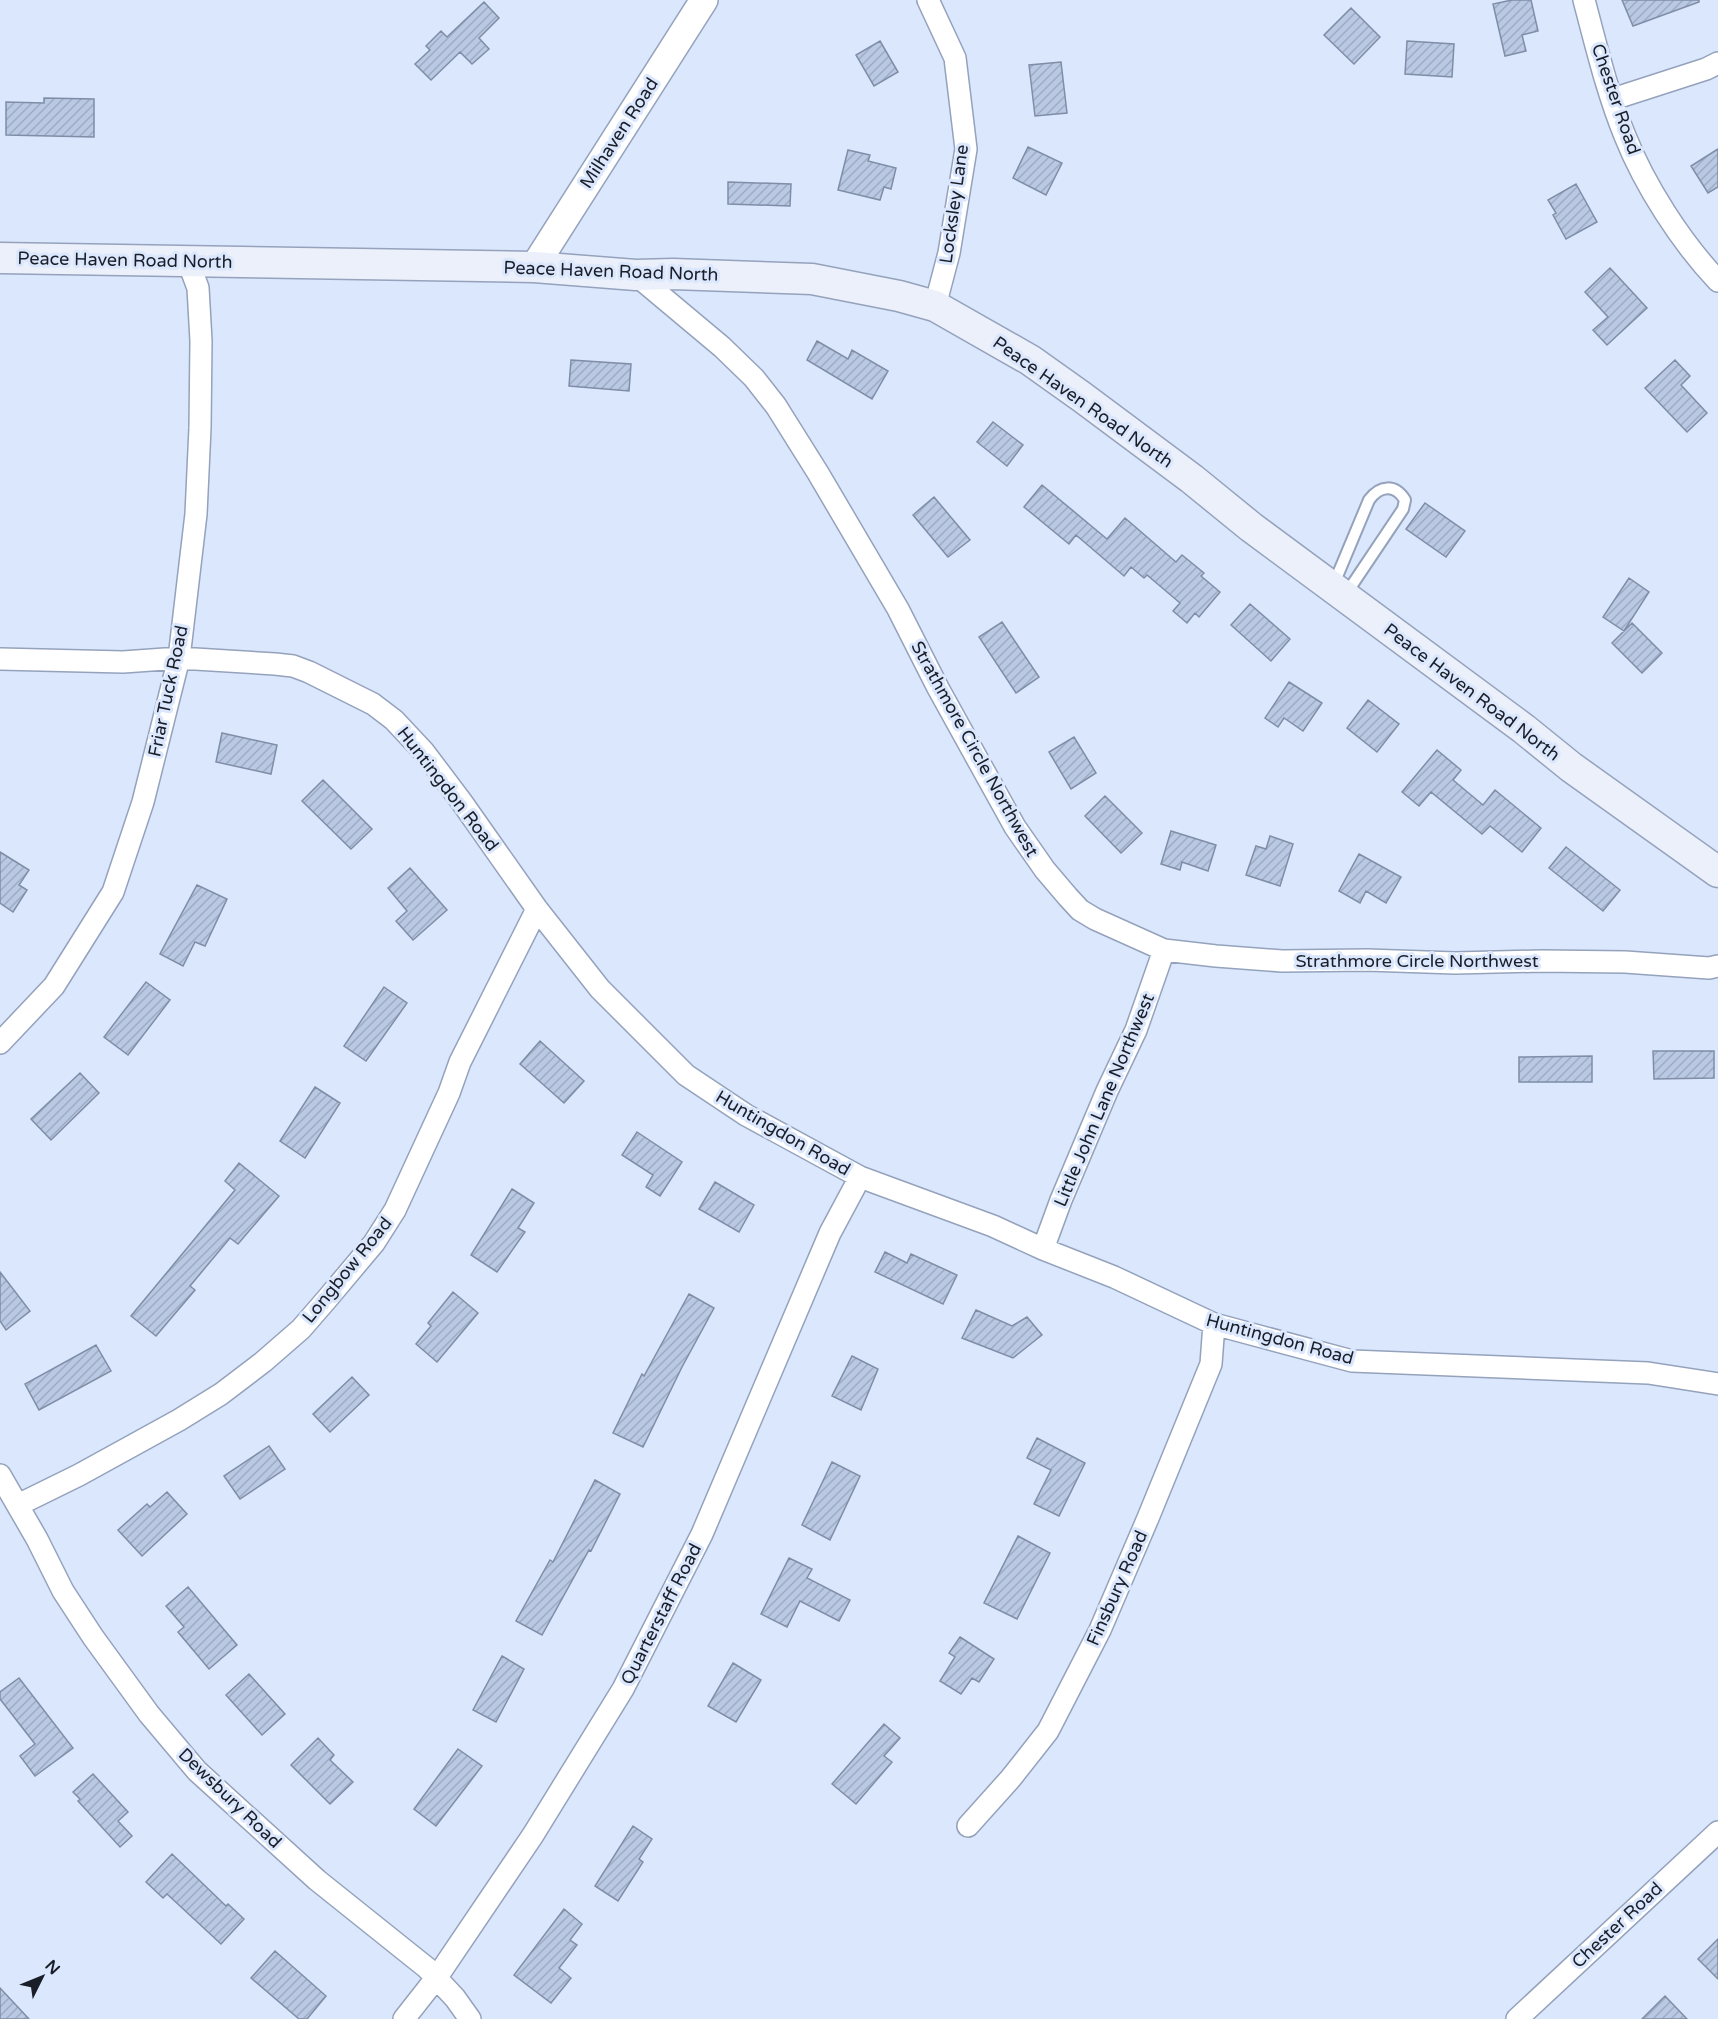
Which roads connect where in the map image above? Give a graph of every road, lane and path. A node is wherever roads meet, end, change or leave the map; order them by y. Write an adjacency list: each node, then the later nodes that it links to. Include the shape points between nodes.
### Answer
1 (704, 0): 8 (street, Milhaven Road)
2 (927, 0): 11 (street, Locksley Lane, via 955,58 966,149 949,253)
3 (1584, 0): 5 (street, Chester Road)
4 (1718, 63): 5 (street)
5 (1612, 99): 10 (street, Chester Road, via 1655,197)
6 (0, 258): 7 (main road, Peace Haven Road North)
7 (188, 261): 8 (main road, Peace Haven Road North); 13 (street, Friar Tuck Road, via 198,288 200,428 196,514)
8 (534, 267): 9 (main road, Peace Haven Road North)
9 (636, 276): 11 (main road, Peace Haven Road North, via 812,279); 17 (street, Strathmore Circle Northwest, via 722,347 776,405 898,609 1015,827 1045,870 1080,910)
10 (1718, 281)
11 (935, 306): 12 (main road, Peace Haven Road North, via 1030,360)
12 (1339, 591): 12 (lane, via 1369,500 1383,488 1401,493 1404,509); 15 (main road, Peace Haven Road North, via 1571,767)
13 (179, 658): 14 (street, Huntingdon Road, via 123,662); 16 (street, Huntingdon Road, via 293,666 373,704 424,752); 19 (street, Friar Tuck Road, via 143,802 113,892 54,986)
14 (0, 659)
15 (1718, 872)
16 (537, 909): 20 (street, Huntingdon Road, via 600,988 686,1075 746,1115); 25 (street, Longbow Road, via 460,1062 395,1210 374,1244 327,1299 263,1362 221,1394)
17 (1164, 950): 18 (street, Strathmore Circle Northwest, via 1282,961 1604,961); 21 (street, Little John Lane Northwest, via 1136,1030)
18 (1718, 966)
19 (0, 1043)
20 (860, 1177): 21 (street, Huntingdon Road); 28 (street, Quarterstaff Road, via 830,1233 702,1534 623,1689 533,1835)
21 (1043, 1249): 22 (street, Huntingdon Road)
22 (1214, 1324): 23 (street, Huntingdon Road, via 1352,1361 1648,1373); 26 (street, Finsbury Road, via 1211,1364 1100,1630 1048,1731)
23 (1718, 1384)
24 (0, 1474): 25 (street, Dewsbury Road)
25 (18, 1505): 28 (street, Dewsbury Road, via 63,1591 93,1637 197,1771 317,1880)
26 (968, 1826)
27 (1718, 1832): 31 (street, Chester Road)
28 (436, 1977): 29 (street, Quarterstaff Road); 30 (street, Dewsbury Road)
29 (404, 2019)
30 (470, 2019)
31 (1517, 2019)

